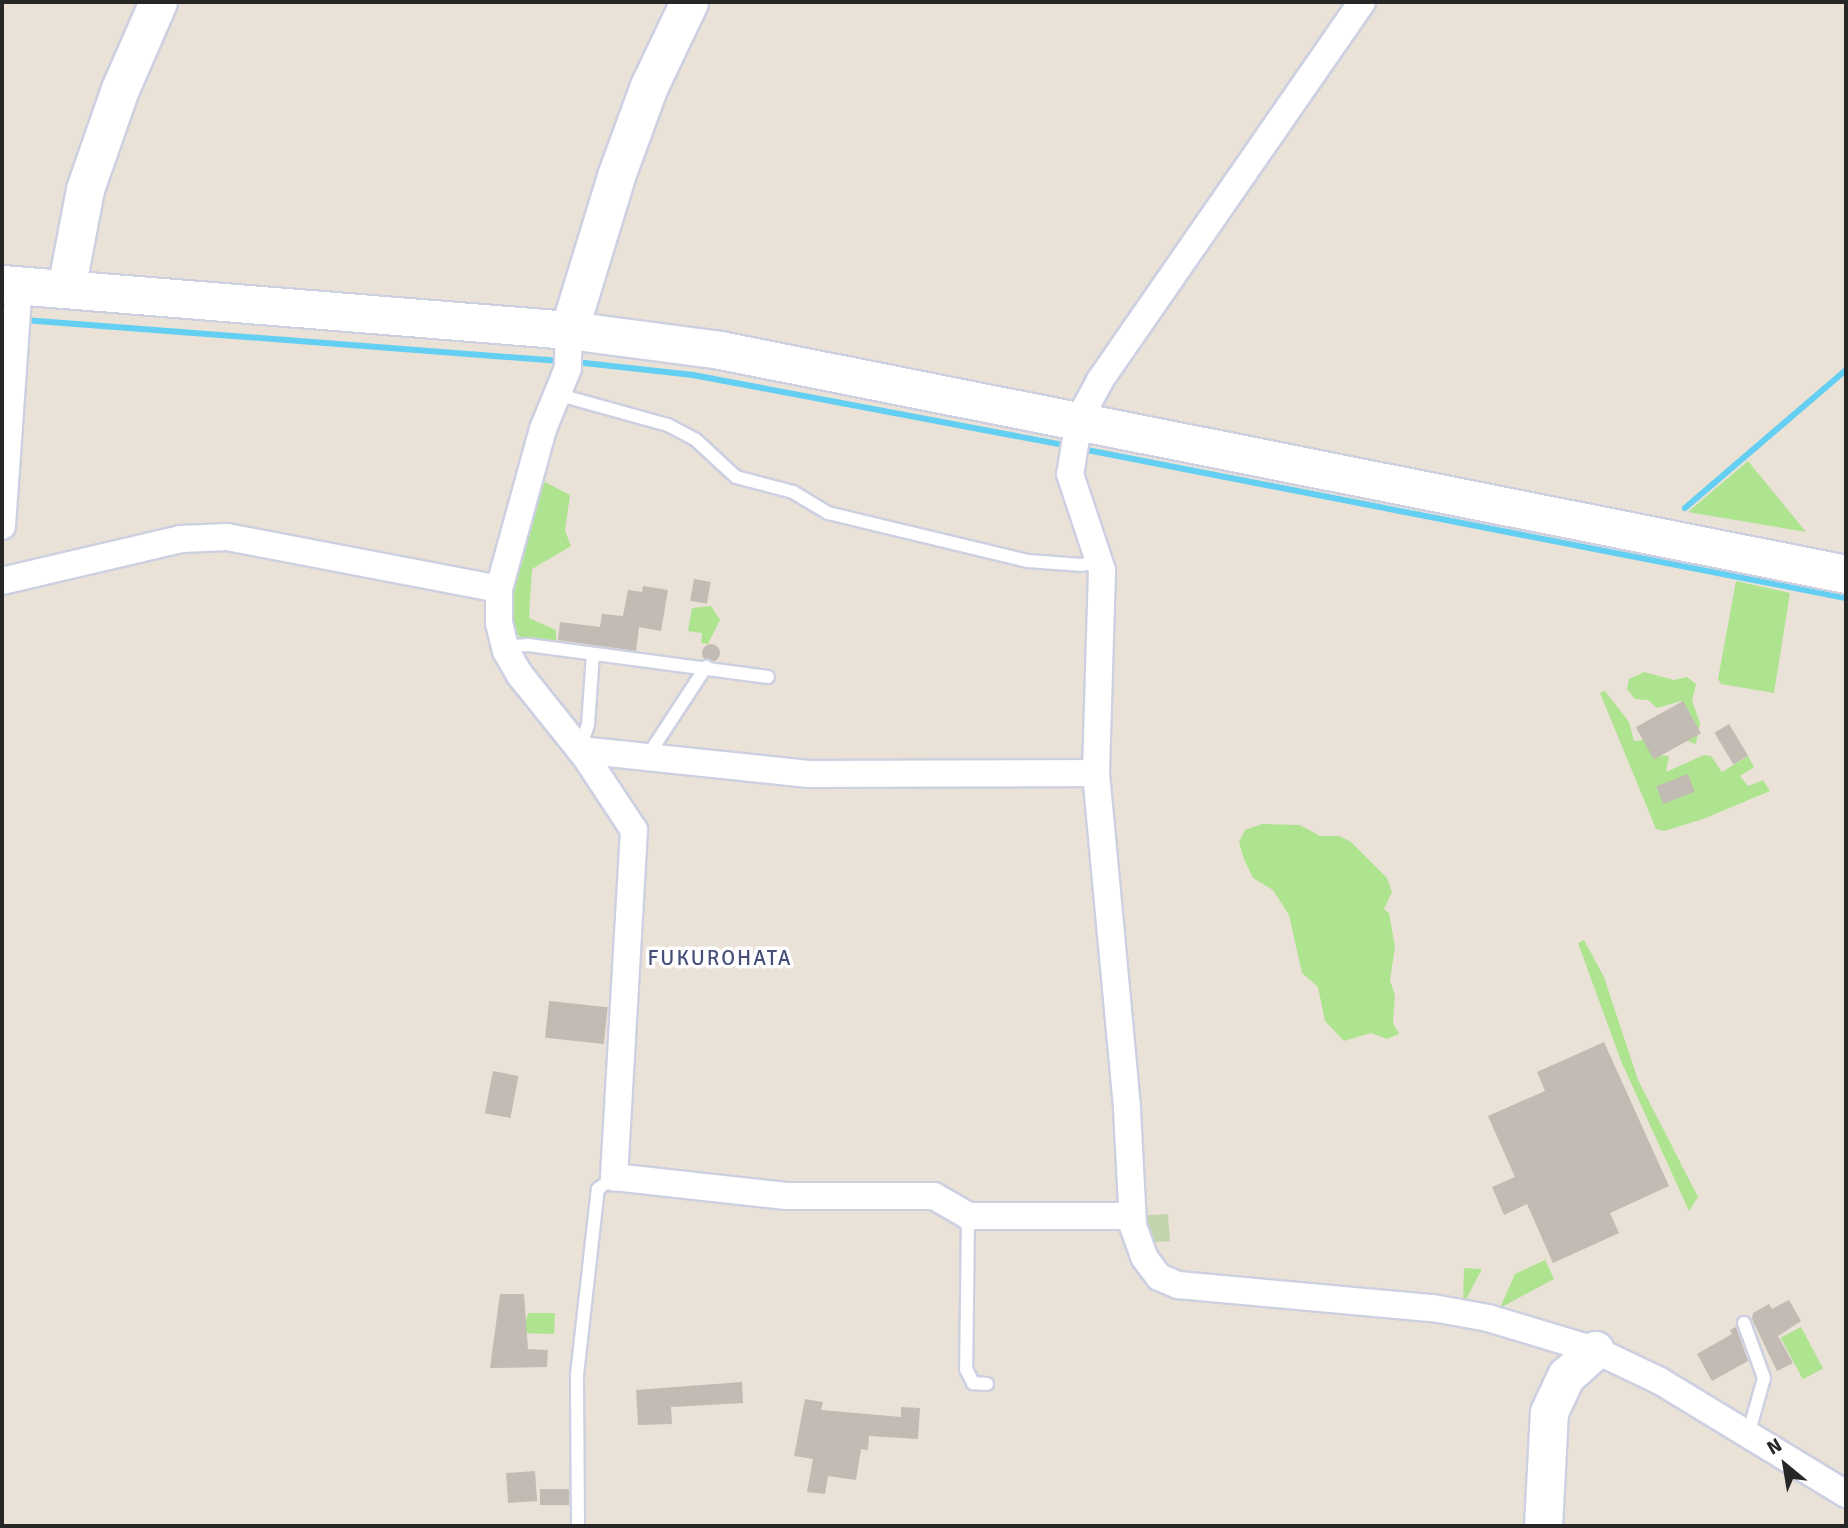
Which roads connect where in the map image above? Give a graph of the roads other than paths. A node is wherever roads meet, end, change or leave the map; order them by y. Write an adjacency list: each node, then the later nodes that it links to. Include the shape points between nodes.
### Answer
1 (158, 2): 4 (street, via 120,89 85,189)
2 (688, 2): 6 (street, via 630,138 581,279)
3 (1362, 2): 8 (street, via 1100,382)
4 (66, 289): 5 (street); 6 (street)
5 (14, 301): 9 (street)
6 (569, 350): 7 (street); 8 (street, via 720,350)
7 (556, 394): 10 (lane, via 668,425 696,440 736,477 784,489 828,513 1028,561 1082,565); 13 (street, via 531,467)
8 (1076, 438): 10 (street, via 1072,487); 11 (street)
9 (2, 526)
10 (1100, 561): 20 (street, via 1103,626)
11 (1846, 574)
12 (2, 581): 13 (street, via 181,539 227,537)
13 (499, 589): 14 (street)
14 (504, 646): 15 (lane); 18 (street, via 520,675)
15 (593, 654): 16 (lane); 18 (lane, via 587,725)
16 (706, 667): 17 (lane); 19 (lane)
17 (768, 677)
18 (580, 750): 19 (street); 21 (street, via 634,830)
19 (647, 757): 20 (street, via 809,774)
20 (1096, 773): 23 (street)
21 (614, 1177): 22 (street, via 786,1196 934,1196); 29 (lane, via 598,1189 576,1375)
22 (968, 1216): 23 (street); 26 (lane, via 966,1369 973,1382)
23 (1132, 1216): 25 (street, via 1144,1257 1159,1277 1178,1285 1433,1308 1488,1318)
24 (1744, 1323): 27 (lane, via 1764,1378)
25 (1595, 1350): 27 (street, via 1632,1365); 30 (street, via 1566,1376 1549,1412)
26 (987, 1384)
27 (1748, 1435): 28 (street)
28 (1846, 1494)
29 (578, 1526)
30 (1544, 1526)

